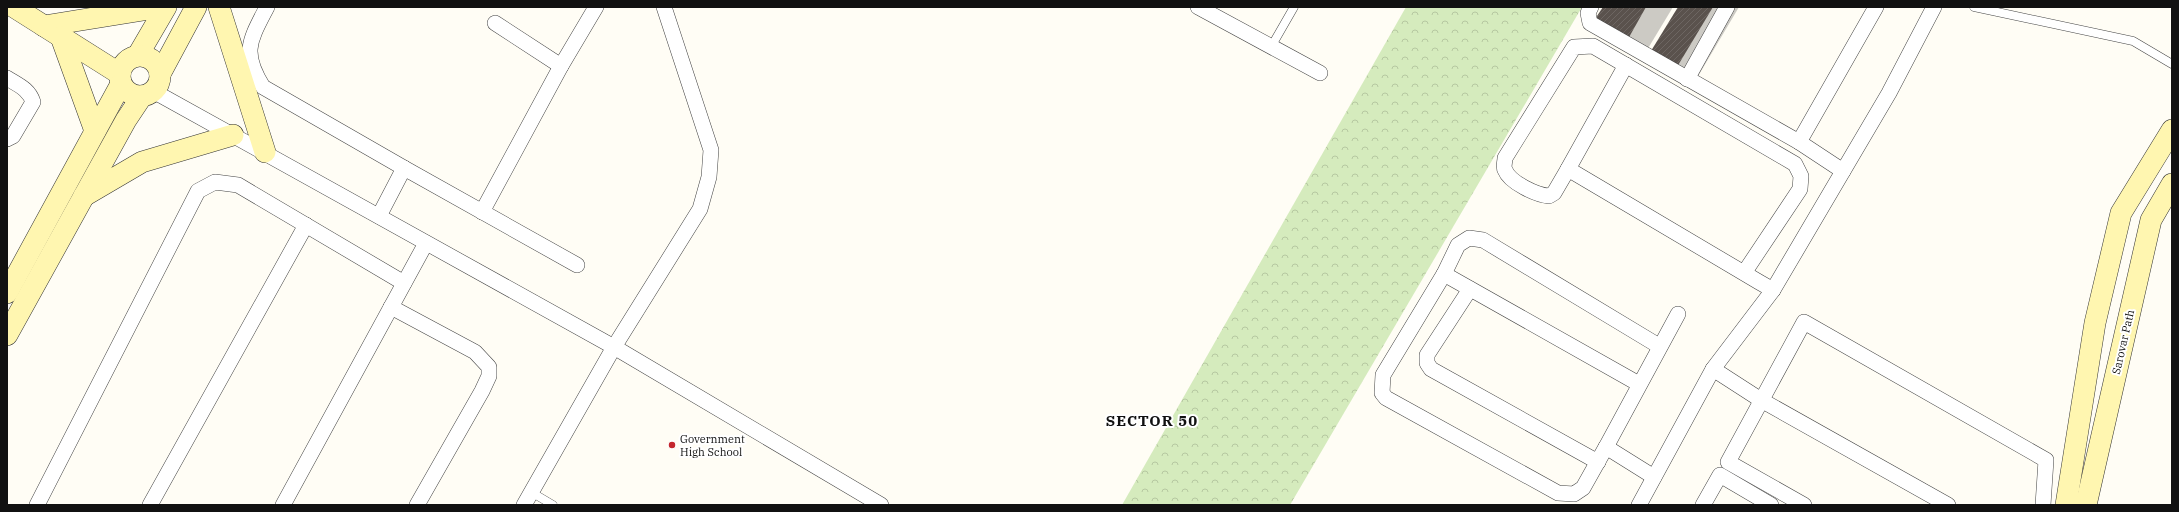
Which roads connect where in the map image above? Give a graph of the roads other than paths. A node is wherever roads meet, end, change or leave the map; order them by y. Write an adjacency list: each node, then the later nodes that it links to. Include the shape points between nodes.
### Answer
1 (14, 7): 17 (main road)
2 (162, 7): 17 (main road)
3 (166, 7): 20 (main road)
4 (196, 7): 28 (main road)
5 (219, 7): 34 (main road)
6 (267, 7): 35 (street, via 250,40 254,72 263,87)
7 (596, 7): 23 (street)
8 (664, 7): 55 (street, via 711,150 710,177 700,209)
9 (1198, 7): 19 (street)
10 (1294, 7): 19 (lane)
11 (1591, 7): 27 (street, via 1588,13 1590,23)
12 (1727, 7): 27 (street)
13 (1876, 7): 33 (street)
14 (1934, 7): 37 (street, via 1889,93)
15 (1974, 7): 21 (lane, via 2133,41)
16 (495, 23): 23 (street)
17 (44, 26): 18 (main road)
18 (61, 37): 26 (main road); 30 (main road)
19 (1271, 47): 24 (street)
20 (138, 55): 26 (main road, via 128,59); 28 (main road, via 153,60 158,66)
21 (2172, 64)
22 (1626, 65): 36 (street); 36 (street, via 1593,46 1574,47 1505,158 1504,169 1514,181 1538,195 1549,196 1554,193); 45 (street, via 1795,164 1801,176 1800,190)
23 (561, 66): 40 (street)
24 (1320, 73)
25 (7, 78): 32 (street, via 24,88 33,102 13,136)
26 (120, 79): 28 (main road, via 129,93); 30 (main road)
27 (1687, 80): 33 (street)
28 (152, 87): 31 (street); 39 (main road, via 126,120)
29 (2172, 130): 76 (main road, via 2121,213 2095,323)
30 (95, 131): 50 (main road)
31 (233, 135): 34 (street); 39 (main road, via 142,162)
32 (7, 139)
33 (1799, 142): 37 (street)
34 (265, 152): 41 (street)
35 (404, 168): 40 (street); 41 (street)
36 (1568, 169): 45 (street)
37 (1843, 172): 49 (street)
38 (2172, 184): 77 (main road, Sarovar Path, via 2151,220)
39 (84, 196): 53 (main road)
40 (482, 212): 44 (street)
41 (379, 216): 43 (street)
42 (306, 224): 47 (street); 63 (street, via 238,185 215,182 198,191); 64 (street)
43 (426, 243): 47 (street); 55 (street)
44 (577, 265)
45 (1744, 273): 49 (street)
46 (1444, 274): 48 (street); 54 (street, via 1458,245 1470,238 1483,240); 60 (street, via 1383,375 1382,393 1386,398 1558,493 1574,494 1583,488)
47 (404, 283): 51 (street)
48 (1470, 289): 57 (street); 60 (street, via 1427,355 1427,363 1431,369)
49 (1773, 290): 56 (street)
50 (7, 293)
51 (391, 307): 65 (street); 66 (street, via 475,352 489,367 489,376 482,391)
52 (1678, 314): 54 (street)
53 (7, 335)
54 (1659, 346): 57 (street)
55 (614, 347): 62 (street); 69 (street)
56 (1712, 369): 58 (street); 61 (street)
57 (1639, 384): 59 (street)
58 (1761, 400): 73 (street, via 1728,462); 74 (street); 75 (street, via 1804,322 2046,460)
59 (1606, 447): 60 (street); 61 (street)
60 (1598, 462)
61 (1654, 477): 70 (street)
62 (531, 492): 67 (street); 68 (lane)
63 (37, 505)
64 (150, 505)
65 (283, 505)
66 (417, 505)
67 (524, 505)
68 (553, 505)
69 (881, 505)
70 (1639, 505)
71 (1703, 505): 72 (street, via 1720,474)
72 (1771, 505)
73 (1804, 505)
74 (1948, 505)
75 (2043, 505)
76 (2066, 505)
77 (2086, 505)

